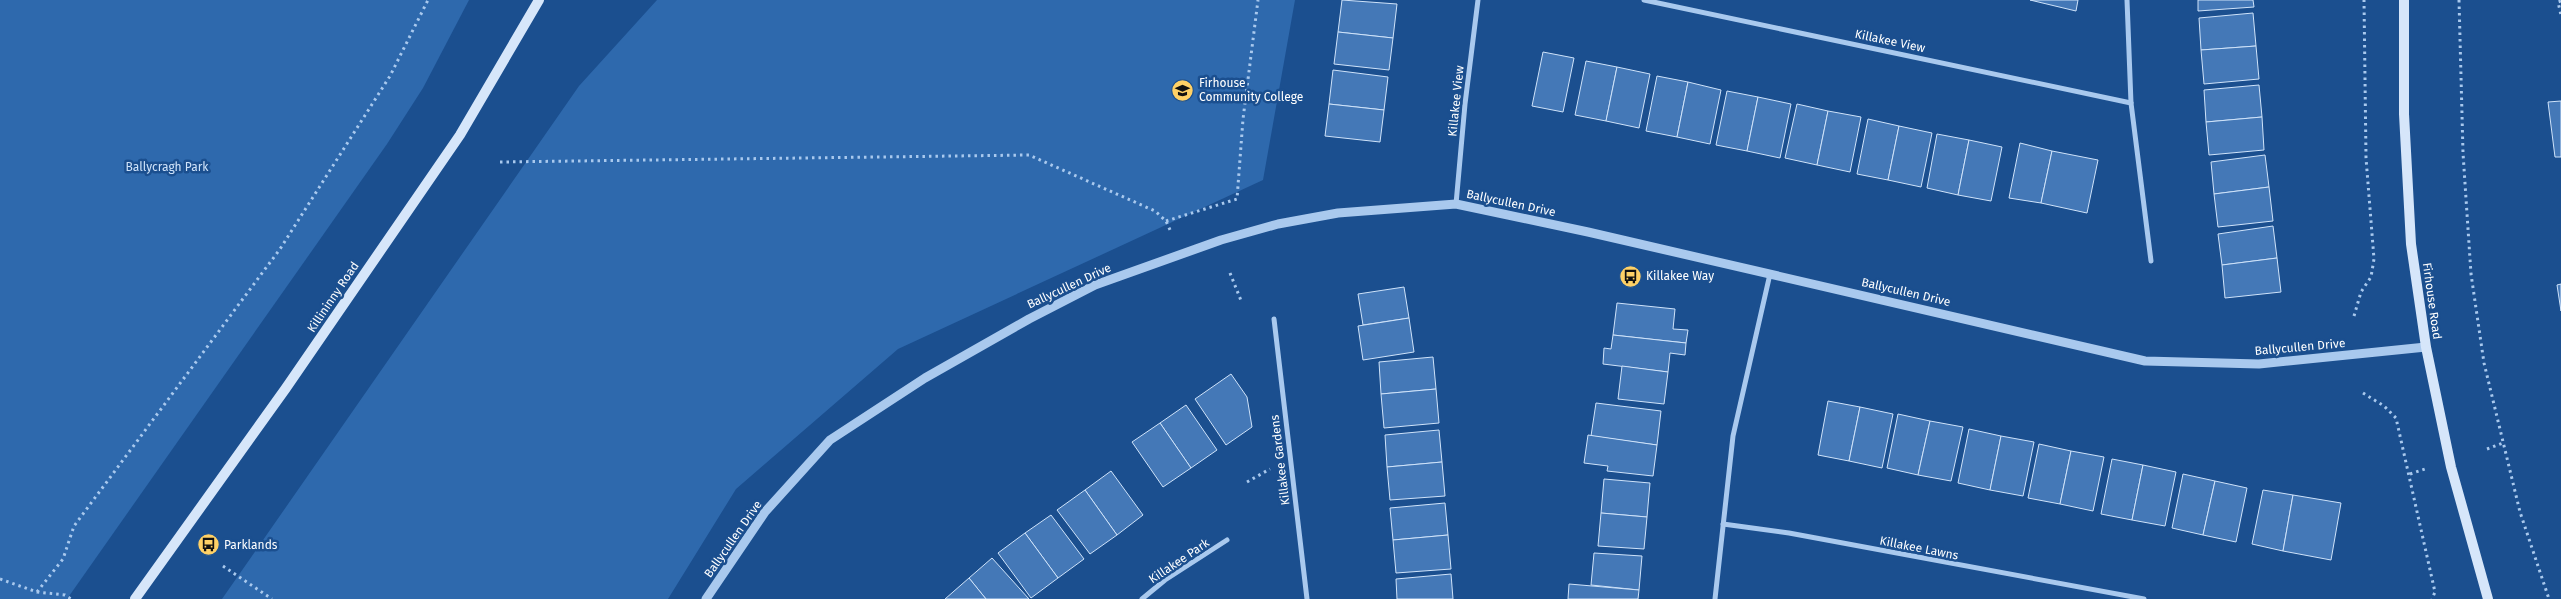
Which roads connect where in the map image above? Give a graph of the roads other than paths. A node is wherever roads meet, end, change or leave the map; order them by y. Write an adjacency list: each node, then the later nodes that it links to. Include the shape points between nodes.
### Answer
1 (539, 0): 15 (main road, Killininny Road, via 460,135 286,388)
2 (1478, 0): 7 (street, Killakee View)
3 (1644, 0): 6 (street, Killakee View)
4 (2128, 0): 6 (street)
5 (2404, 0): 11 (main road, Firhouse Road, via 2404,114 2411,244)
6 (2131, 103): 8 (street)
7 (1456, 204): 9 (street, Ballycullen Drive); 16 (street, Ballycullen Drive, via 1338,213 1278,224 1179,254 1095,285 1029,319 925,378 830,440 765,512)
8 (2151, 261)
9 (1770, 274): 11 (street, Ballycullen Drive, via 2145,361 2259,364); 12 (street, via 1733,436)
10 (1274, 319): 18 (street, Killakee Gardens)
11 (2426, 347): 21 (main road, Firhouse Road, via 2451,467)
12 (1723, 524): 14 (street, Killakee Lawns, via 1798,535); 19 (street)
13 (1227, 540): 17 (street, Killakee Park)
14 (2111, 596): 20 (street, Killakee Lawns)
15 (135, 599)
16 (706, 599)
17 (1142, 599)
18 (1307, 599)
19 (1715, 599)
20 (2144, 599)
21 (2488, 599)

